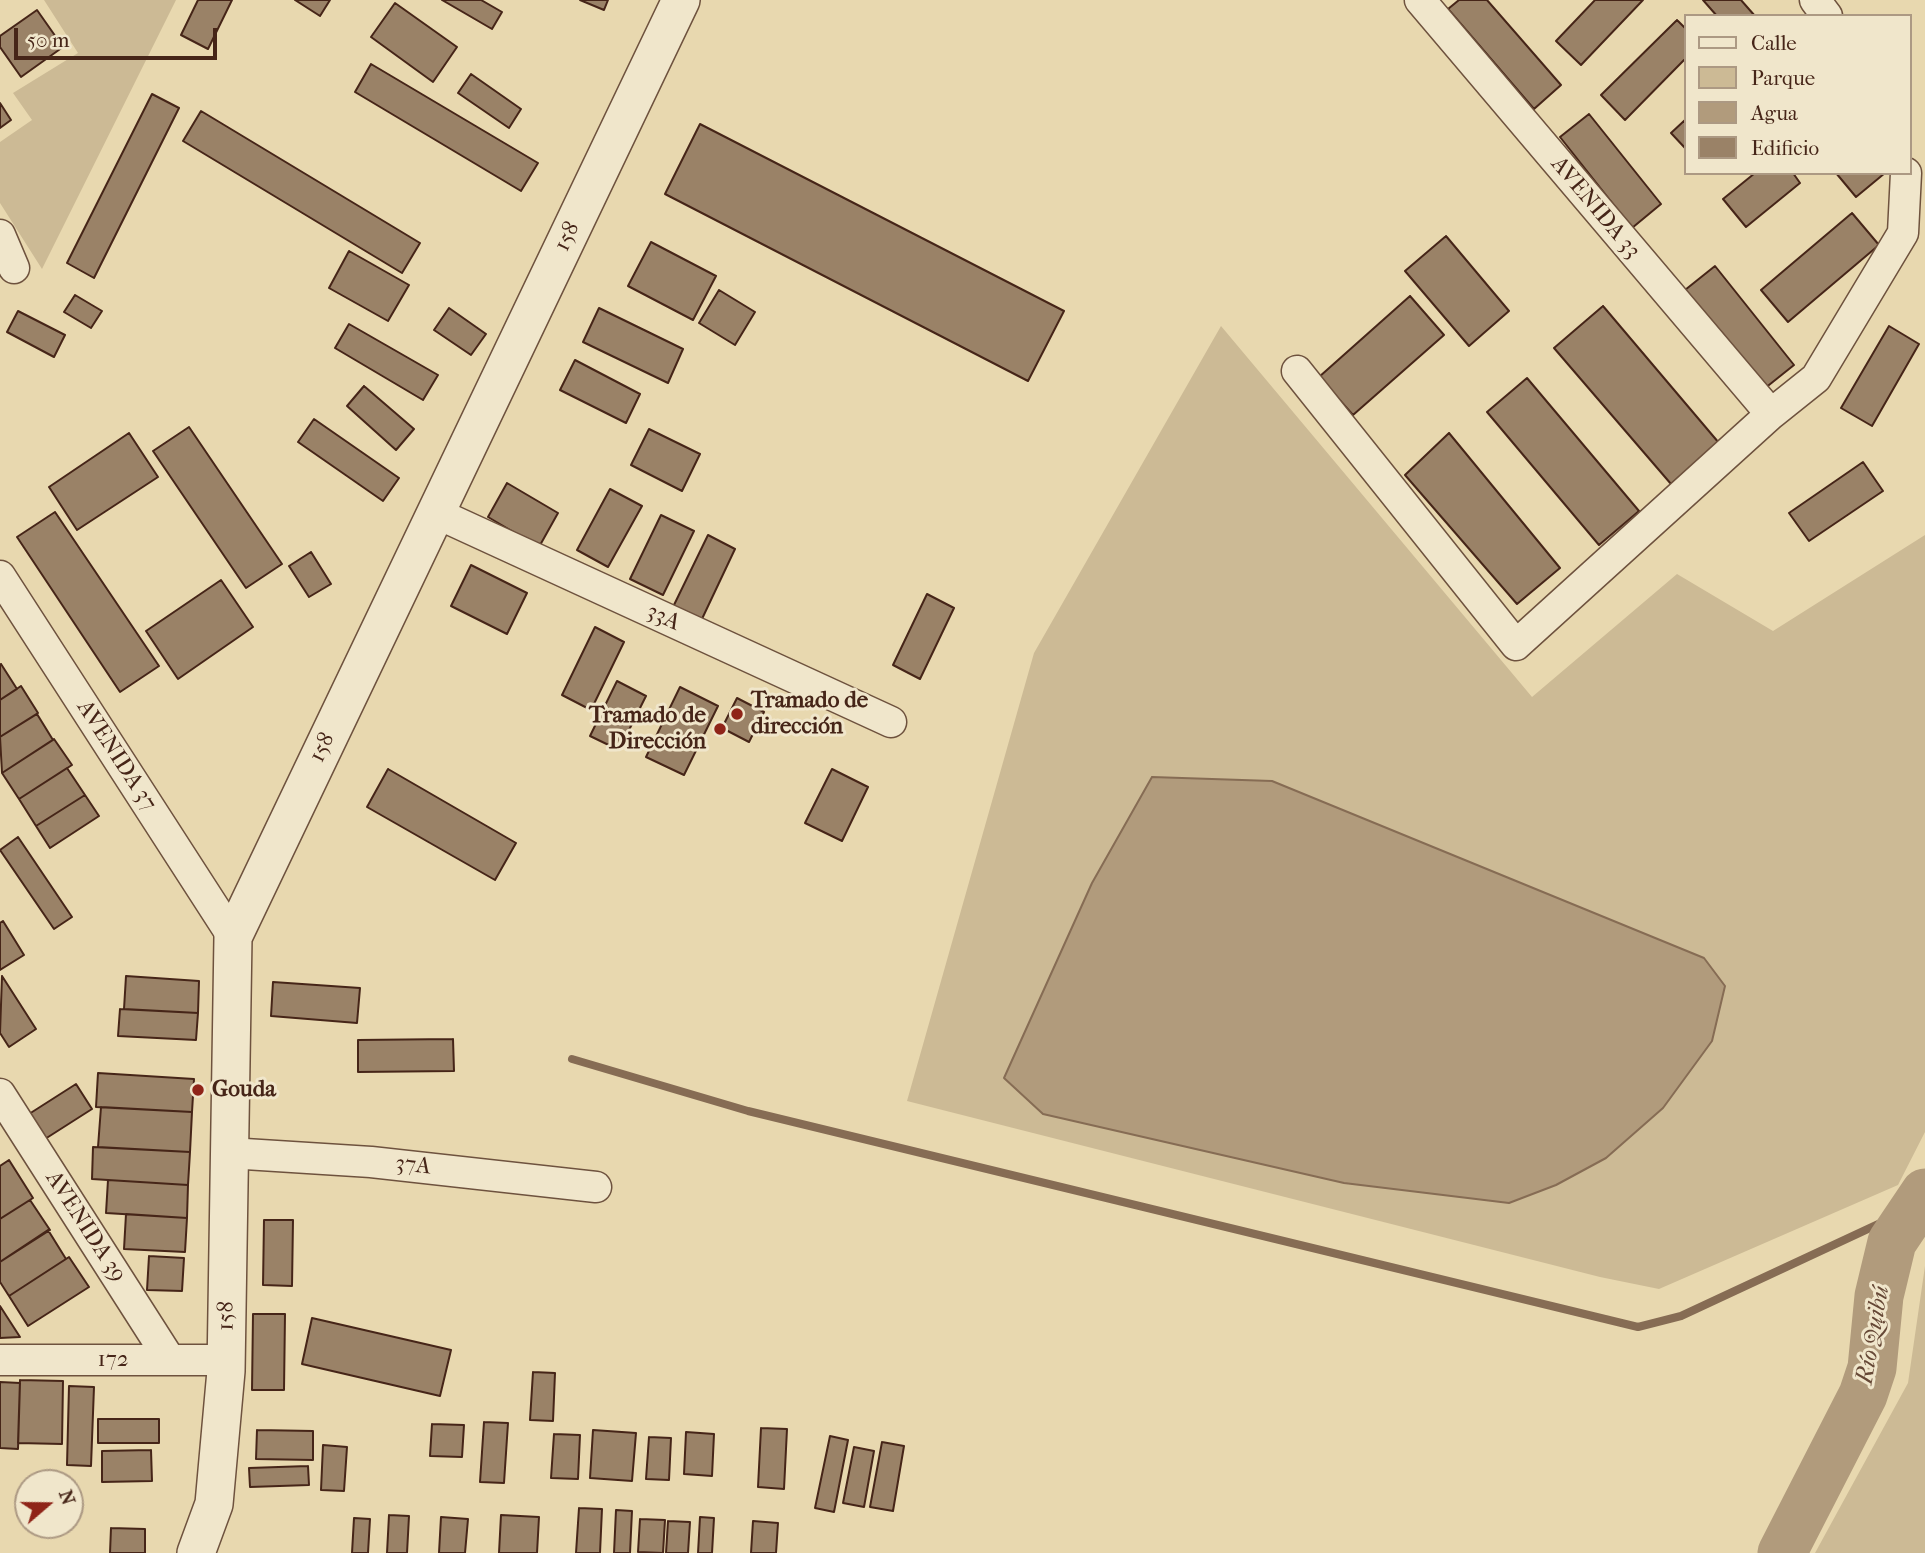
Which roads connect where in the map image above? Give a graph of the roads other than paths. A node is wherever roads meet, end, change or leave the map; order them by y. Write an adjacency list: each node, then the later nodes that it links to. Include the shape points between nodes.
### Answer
1 (681, 0): 10 (street, 158)
2 (1420, 0): 9 (street, AVENIDA 33)
3 (1815, 0): 4 (street)
4 (1826, 14)
5 (1906, 175): 9 (street, via 1903,233 1816,378)
6 (0, 235): 7 (street)
7 (15, 268)
8 (1297, 371): 9 (street, via 1516,645)
9 (1771, 414)
10 (436, 513): 12 (street, 33A); 13 (street, 158)
11 (0, 576): 13 (street, AVENIDA 37)
12 (891, 722)
13 (233, 936): 15 (street, 158)
14 (0, 1094): 18 (street, AVENIDA 39)
15 (229, 1153): 16 (street, 37A, via 371,1162); 19 (street, 158)
16 (596, 1187)
17 (0, 1360): 18 (street, 172)
18 (170, 1360): 19 (street, 172)
19 (226, 1360): 20 (street, 158, via 214,1504)
20 (196, 1553)

